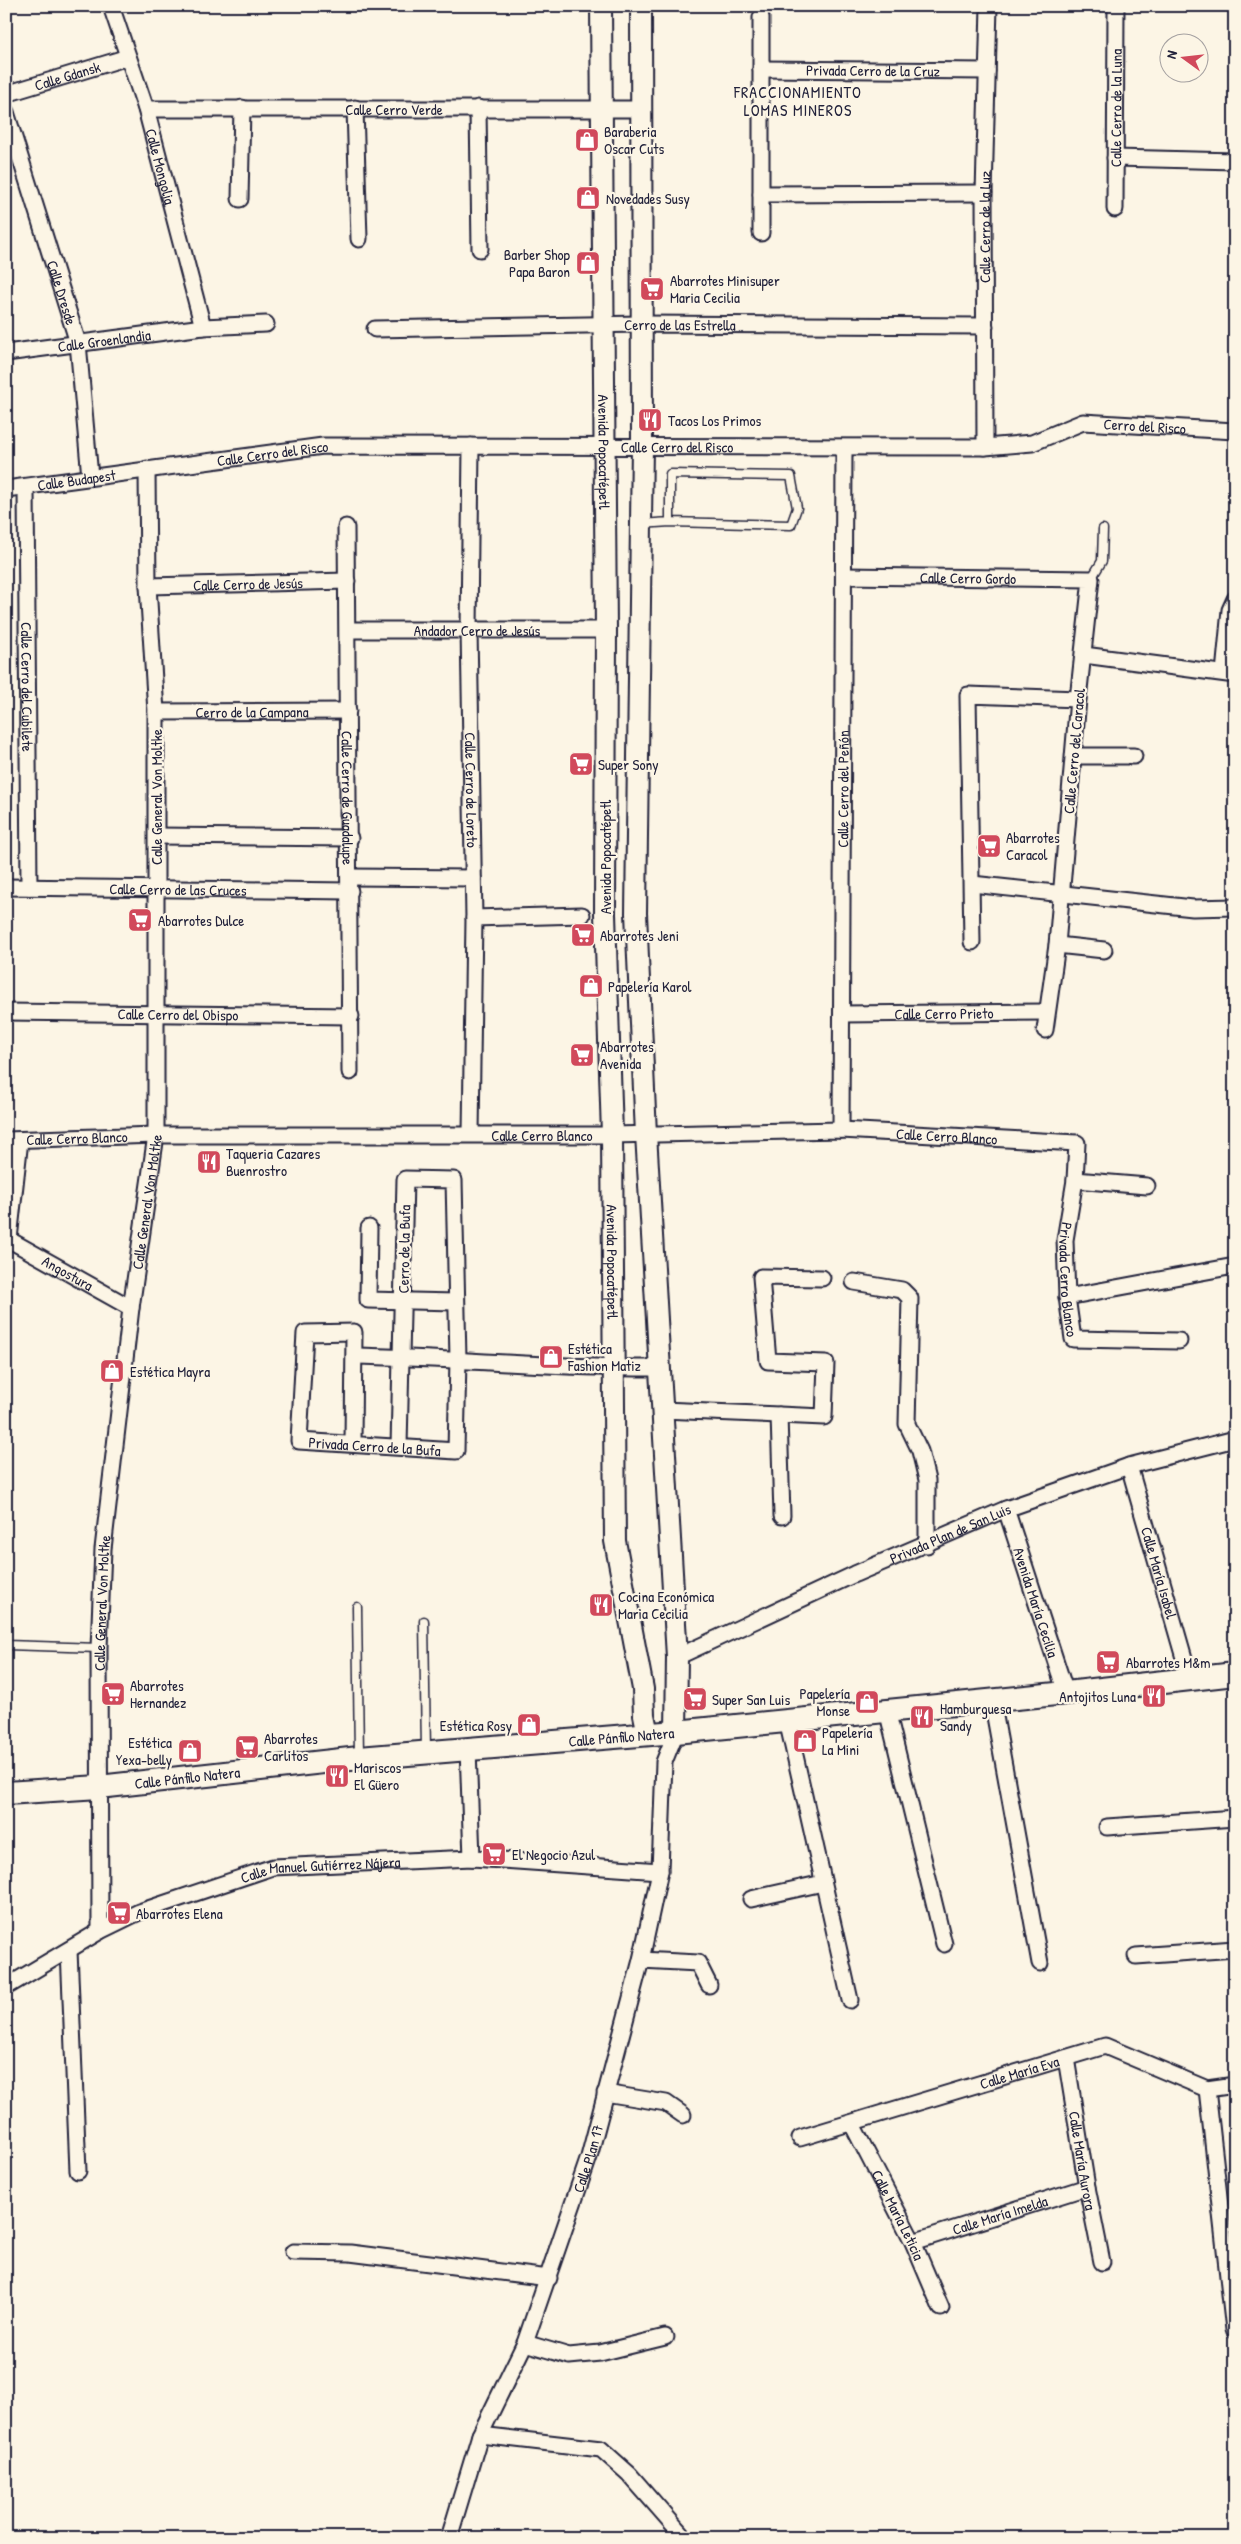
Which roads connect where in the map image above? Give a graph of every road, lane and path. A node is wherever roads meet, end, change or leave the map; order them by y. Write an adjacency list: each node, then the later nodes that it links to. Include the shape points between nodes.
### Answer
1 (111, 6): 7 (street, Calle Mongolia)
2 (600, 6): 15 (street, Avenida Popocatépetl)
3 (641, 6): 16 (street, Avenida Popocatépetl)
4 (989, 6): 9 (street, Calle Cerro de la Luz)
5 (1116, 6): 18 (street, Calle Cerro de la Luna)
6 (761, 17): 8 (street)
7 (128, 57): 10 (street, Calle Gdansk); 14 (street, Calle Mongolia)
8 (761, 69): 9 (street, Privada Cerro de la Cruz); 21 (street)
9 (987, 71): 20 (street, Calle Cerro de la Luz)
10 (6, 94)
11 (242, 108): 12 (street, Calle Cerro Verde); 14 (street, Calle Cerro Verde); 22 (street)
12 (355, 108): 13 (street, Calle Cerro Verde); 25 (street)
13 (478, 108): 15 (street, Calle Cerro Verde); 26 (street)
14 (146, 109): 31 (street, Calle Mongolia)
15 (600, 109): 16 (street, Calle Cerro Verde); 29 (street, Avenida Popocatépetl)
16 (642, 109): 28 (street, Avenida Popocatépetl)
17 (6, 112): 33 (street, Calle Dresde)
18 (1115, 158): 19 (street); 23 (street, Calle Cerro de la Luna)
19 (1235, 161)
20 (984, 193): 21 (street); 30 (street, Calle Cerro de la Luz)
21 (761, 194): 24 (street)
22 (240, 199)
23 (1115, 209)
24 (761, 233)
25 (359, 240)
26 (480, 250)
27 (266, 324): 31 (street, Calle Groenlandia)
28 (641, 324): 29 (street, Cerro de las Estrella); 30 (street, Cerro de las Estrella); 38 (street, Avenida Popocatépetl)
29 (602, 326): 32 (street, Cerro de las Estrella); 37 (street, Avenida Popocatépetl)
30 (985, 326): 40 (street, Calle Cerro de la Luz)
31 (203, 327): 33 (street, Calle Groenlandia)
32 (375, 329)
33 (78, 343): 34 (street, Calle Groenlandia); 43 (street, Calle Dresde)
34 (6, 352)
35 (1235, 431): 36 (street, Cerro del Risco, via 1083,422)
36 (1056, 433): 40 (street, Calle Cerro del Risco, via 1032,443)
37 (602, 445): 38 (street, Calle Cerro del Risco); 39 (street, Calle Cerro del Risco); 57 (street, Avenida Popocatépetl)
38 (642, 445): 41 (street, Calle Cerro del Risco); 47 (street, Avenida Popocatépetl)
39 (471, 446): 42 (street, Calle Cerro del Risco, via 323,446); 56 (street, Calle Cerro de Loreto)
40 (985, 447): 41 (street, Calle Cerro del Risco)
41 (844, 449): 50 (street, Calle Cerro del Peñón)
42 (147, 469): 43 (street, Calle Budapest); 53 (street, Calle General Von Moltke)
43 (90, 477): 44 (street, Calle Budapest)
44 (26, 486): 45 (street, Calle Budapest); 73 (street, Calle Cerro del Cubilete)
45 (6, 489)
46 (670, 522): 46 (lane, via 791,526 797,508 792,476 670,474); 47 (lane)
47 (641, 524): 66 (street, Avenida Popocatépetl)
48 (346, 526): 52 (street, Calle Cerro de Guadalupe)
49 (1103, 529): 51 (lane, via 1102,561)
50 (844, 576): 51 (street, Calle Cerro Gordo); 85 (street, Calle Cerro del Peñón)
51 (1091, 579): 58 (street, Calle Cerro del Caracol)
52 (347, 581): 53 (street, Calle Cerro de Jesús); 55 (street, Calle Cerro de Guadalupe)
53 (148, 586): 62 (street, Calle General Von Moltke)
54 (1235, 599): 59 (street, via 1230,610)
55 (348, 630): 56 (street, Andador Cerro de Jesús); 61 (street, Calle Cerro de Guadalupe)
56 (469, 630): 57 (street, Andador Cerro de Jesús); 69 (street, Calle Cerro de Loreto)
57 (606, 630): 65 (street, Avenida Popocatépetl)
58 (1084, 654): 59 (street); 60 (street, Calle Cerro del Caracol)
59 (1230, 674)
60 (1078, 698): 63 (street, Calle Cerro del Caracol); 71 (street, via 968,695)
61 (348, 710): 62 (street, Cerro de la Campana); 68 (street, Calle Cerro de Guadalupe)
62 (156, 712): 67 (street, Calle General Von Moltke)
63 (1074, 756): 64 (street); 75 (street, Calle Cerro del Caracol)
64 (1134, 756)
65 (605, 766): 66 (street); 93 (street, Avenida Popocatépetl, via 605,914)
66 (638, 766): 91 (street, Avenida Popocatépetl, via 636,913)
67 (157, 836): 68 (street); 74 (street, Calle General Von Moltke)
68 (350, 838): 70 (street, Calle Cerro de Guadalupe)
69 (473, 878): 70 (street, Calle Cerro de las Cruces); 78 (street, Calle Cerro de Loreto)
70 (350, 884): 74 (street, Calle Cerro de las Cruces); 86 (street, Calle Cerro de Guadalupe)
71 (972, 884): 75 (street); 79 (street)
72 (6, 887): 73 (street, Calle Cerro de las Cruces)
73 (29, 887): 74 (street, Calle Cerro de las Cruces)
74 (154, 890): 84 (street, Calle General Von Moltke)
75 (1062, 894): 76 (street, via 1193,908); 80 (street, Calle Cerro del Caracol)
76 (1235, 907)
77 (582, 915): 78 (street)
78 (474, 918): 90 (street, Calle Cerro de Loreto)
79 (972, 942)
80 (1057, 945): 81 (street); 83 (street, Calle Cerro del Caracol)
81 (1104, 950)
82 (6, 1012): 84 (street, Calle Cerro del Obispo)
83 (1046, 1012): 85 (street, Calle Cerro Prieto); 87 (street, Calle Cerro del Caracol)
84 (155, 1013): 86 (street, Calle Cerro del Obispo); 92 (street, Calle General Von Moltke)
85 (842, 1014): 89 (street, Calle Cerro del Peñón)
86 (351, 1016): 88 (street, Calle Cerro de Guadalupe)
87 (1045, 1030)
88 (350, 1072)
89 (841, 1130): 91 (street, Calle Cerro Blanco); 95 (street, Calle Cerro Blanco)
90 (471, 1134): 92 (street, Calle Cerro Blanco); 93 (street, Calle Cerro Blanco)
91 (646, 1134): 93 (street, Calle Cerro Blanco); 113 (street, Avenida Popocatépetl)
92 (156, 1135): 94 (street, Calle Cerro Blanco); 107 (street, Calle General Von Moltke)
93 (612, 1136): 112 (street, Avenida Popocatépetl)
94 (13, 1140): 100 (street)
95 (1077, 1143): 97 (street, Privada Cerro Blanco)
96 (405, 1179): 105 (street, Cerro de la Bufa); 106 (street, Privada Cerro de la Bufa, via 454,1180)
97 (1075, 1180): 98 (street); 104 (street, Privada Cerro Blanco, via 1065,1240)
98 (1147, 1186)
99 (369, 1228): 105 (street, Cerro de la Bufa, via 368,1300)
100 (8, 1239): 107 (street, Angostura)
101 (1229, 1267): 104 (street)
102 (822, 1278): 115 (street, via 761,1277 768,1361 826,1363 824,1417)
103 (854, 1282): 122 (street, via 902,1290 910,1298 907,1424 920,1451 927,1480)
104 (1067, 1298): 108 (street, Privada Cerro Blanco, via 1073,1339)
105 (403, 1302): 106 (street); 110 (street)
106 (456, 1302): 111 (street, Privada Cerro de la Bufa)
107 (131, 1308): 126 (street, Calle General Von Moltke, via 103,1549)
108 (1179, 1341)
109 (355, 1356): 110 (street); 117 (street); 117 (street, Privada Cerro de la Bufa, via 354,1332 305,1332 299,1441)
110 (402, 1357): 111 (street); 118 (street)
111 (458, 1359): 112 (street); 118 (street, Privada Cerro de la Bufa, via 456,1451)
112 (615, 1368): 113 (street); 131 (street, Avenida Popocatépetl, via 615,1541)
113 (659, 1368): 114 (street, Avenida Popocatépetl)
114 (662, 1410): 115 (street); 127 (street, Avenida Popocatépetl)
115 (779, 1415): 121 (street)
116 (1235, 1439): 119 (street, Privada Plan de San Luis)
117 (353, 1444): 118 (street, Privada Cerro de la Bufa)
118 (399, 1447)
119 (1129, 1466): 120 (street, Privada Plan de San Luis); 129 (street, Calle María Isabel)
120 (1006, 1509): 122 (street, Privada Plan de San Luis); 132 (street, Avenida María Cecilia)
121 (782, 1516)
122 (927, 1545): 127 (street, Privada Plan de San Luis, via 855,1574)
123 (357, 1607): 140 (lane)
124 (424, 1621): 139 (lane)
125 (6, 1645): 126 (lane)
126 (99, 1648): 142 (street, Calle General Von Moltke)
127 (677, 1657): 130 (street, Avenida Popocatépetl)
128 (1235, 1674): 129 (main road, Calle Pánfilo Natera)
129 (1190, 1679): 132 (main road, Calle Pánfilo Natera)
130 (675, 1687): 131 (street); 136 (street, Avenida Popocatépetl)
131 (643, 1689): 137 (street, Avenida Popocatépetl)
132 (1066, 1693): 133 (main road, Calle Pánfilo Natera)
133 (992, 1700): 134 (main road, Calle Pánfilo Natera); 156 (street)
134 (887, 1710): 135 (main road, Calle Pánfilo Natera); 151 (street)
135 (787, 1720): 136 (main road, Calle Pánfilo Natera); 148 (street)
136 (676, 1732): 137 (main road, Calle Pánfilo Natera); 141 (street, Calle Plan 17)
137 (648, 1734): 138 (main road, Calle Pánfilo Natera); 141 (street)
138 (468, 1749): 139 (main road, Calle Pánfilo Natera); 146 (street)
139 (426, 1753): 140 (main road, Calle Pánfilo Natera)
140 (359, 1758): 142 (main road, Calle Pánfilo Natera)
141 (664, 1762): 147 (street, Calle Plan 17)
142 (99, 1787): 143 (main road, Calle Pánfilo Natera); 150 (street, Calle General Von Moltke)
143 (6, 1793)
144 (1235, 1818): 145 (street)
145 (1106, 1827)
146 (472, 1858): 147 (street, Calle Manuel Gutiérrez Nájera); 150 (street, Calle Manuel Gutiérrez Nájera, via 274,1867 139,1912)
147 (660, 1871): 155 (street, Calle Plan 17)
148 (824, 1883): 149 (street); 159 (street)
149 (751, 1899)
150 (100, 1931): 153 (street, Calle Manuel Gutiérrez Nájera)
151 (944, 1944)
152 (1235, 1949): 154 (street)
153 (69, 1950): 158 (street, Calle Manuel Gutiérrez Nájera); 167 (street)
154 (1136, 1956)
155 (640, 1960): 157 (street, via 698,1963); 163 (street, Calle Plan 17)
156 (1040, 1963)
157 (709, 1985)
158 (6, 1987)
159 (850, 2000)
160 (1066, 2058): 162 (street, Calle María Eva, via 1105,2046); 165 (street, Calle María Eva); 168 (street, Calle María Aurora)
161 (1235, 2085): 162 (street)
162 (1208, 2089): 174 (street)
163 (605, 2093): 164 (street, via 666,2103); 172 (street, Calle Plan 17, via 589,2158)
164 (683, 2115)
165 (852, 2124): 166 (street, Calle María Eva); 169 (street, Calle María Leticia)
166 (800, 2138)
167 (78, 2171)
168 (1087, 2187): 169 (street, Calle María Imelda); 171 (street, Calle María Aurora)
169 (913, 2242): 173 (street, Calle María Leticia)
170 (293, 2252): 172 (street, via 350,2253)
171 (1102, 2262)
172 (548, 2278): 176 (street, Calle Plan 17)
173 (941, 2308)
174 (1234, 2330)
175 (664, 2337): 176 (street, via 600,2353 569,2356)
176 (525, 2343): 177 (street, Calle Plan 17)
177 (480, 2435): 178 (street, Calle Plan 17); 179 (street, via 601,2449 629,2474)
178 (449, 2538)
179 (685, 2538)

